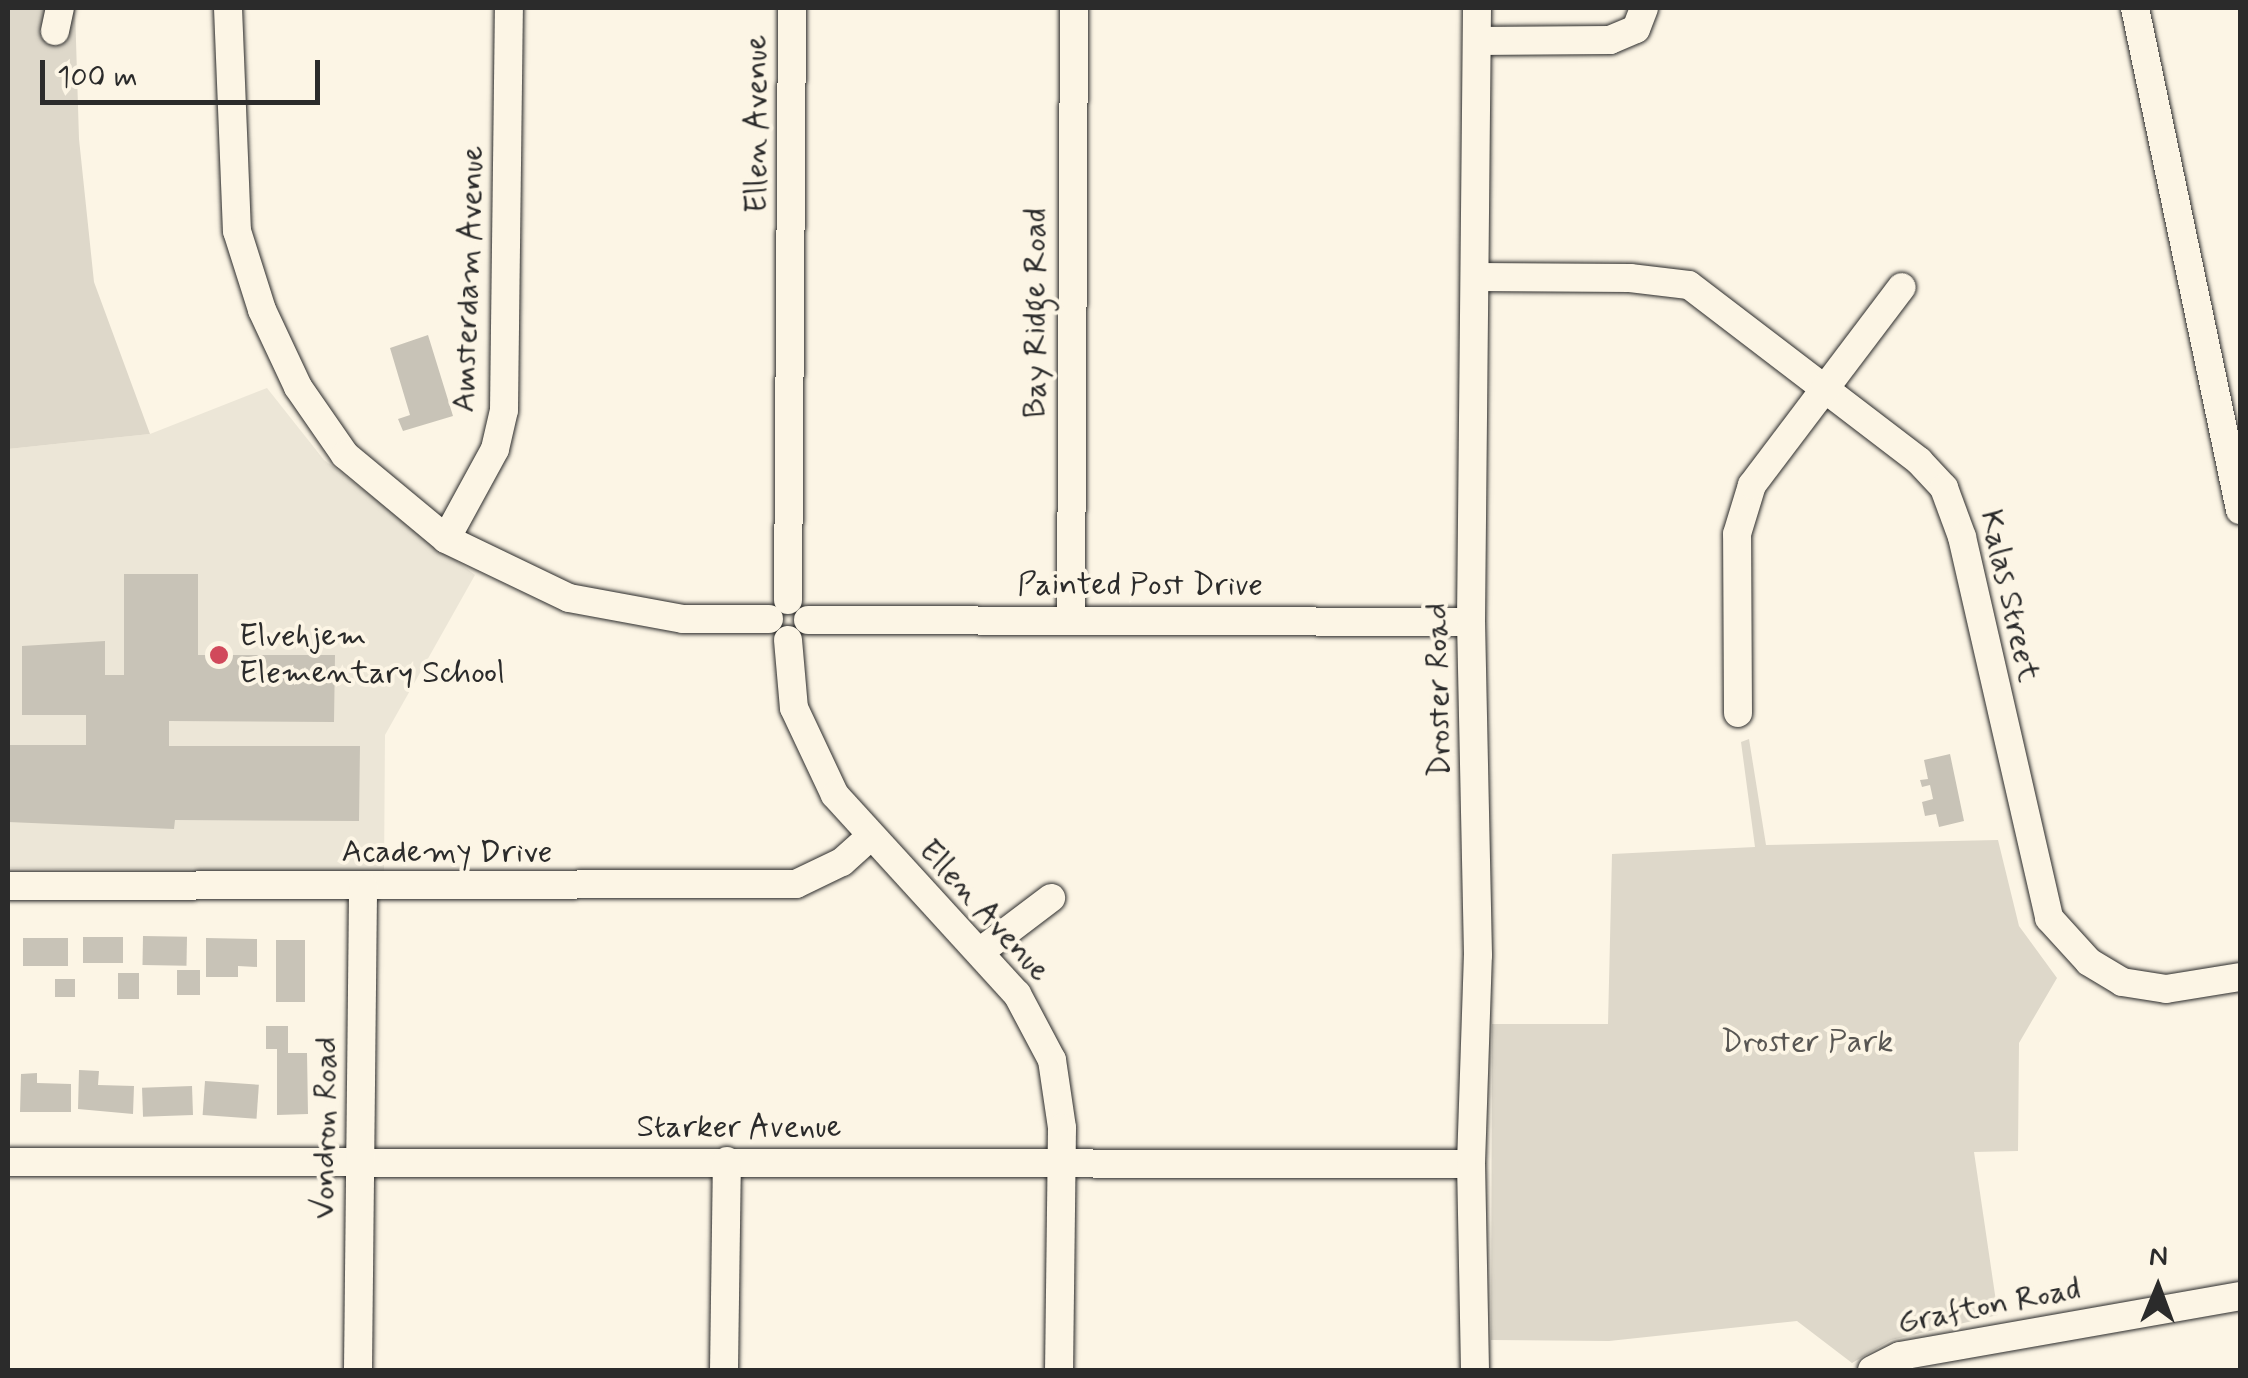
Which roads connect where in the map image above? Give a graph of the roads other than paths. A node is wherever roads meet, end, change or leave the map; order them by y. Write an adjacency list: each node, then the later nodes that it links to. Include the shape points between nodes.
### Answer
1 (228, 8): 13 (street, Painted Post Drive, via 237,232 262,310 298,387 345,454)
2 (508, 8): 13 (street, Amsterdam Avenue, via 504,410 495,449)
3 (792, 8): 15 (street, Ellen Avenue)
4 (1074, 8): 14 (street, Bay Ridge Road)
5 (1477, 8): 8 (street, Droster Road)
6 (1644, 8): 8 (street, via 1636,29 1610,40)
7 (2135, 8): 12 (street)
8 (1477, 41): 9 (street, Droster Road)
9 (1476, 277): 11 (street, Kalas Street, via 1689,285); 16 (street, Droster Road)
10 (1902, 288): 11 (street)
11 (1823, 388): 17 (street, via 1762,467 1744,507 1738,534); 23 (street, Kalas Street, via 1919,461 1952,507 2049,918 2089,962 2122,982 2166,990)
12 (2240, 510)
13 (446, 539): 15 (street, Painted Post Drive, via 569,598 683,619)
14 (1071, 618): 15 (street, Painted Post Drive); 16 (street, Painted Post Drive)
15 (789, 620): 18 (street, Ellen Avenue, via 794,708 804,738 835,795)
16 (1471, 622): 28 (street, Droster Road, via 1478,955)
17 (1738, 713)
18 (870, 837): 20 (street, Academy Drive, via 823,874 796,884); 22 (street, Ellen Avenue)
19 (8, 886): 20 (street, Academy Drive)
20 (363, 886): 24 (street, Vondron Road)
21 (1050, 898): 22 (street)
22 (981, 951): 27 (street, Ellen Avenue, via 1017,994 1052,1060)
23 (2240, 977)
24 (362, 1161): 25 (street, Starker Avenue); 26 (street, Starker Avenue); 30 (street, Vondron Road)
25 (8, 1162)
26 (727, 1162): 27 (street, Starker Avenue); 31 (street)
27 (1061, 1162): 28 (street, Starker Avenue); 32 (street, Ellen Avenue)
28 (1471, 1164): 33 (street, Droster Road)
29 (2240, 1296): 34 (street, Grafton Road, via 1900,1356)
30 (358, 1370)
31 (724, 1370)
32 (1059, 1370)
33 (1475, 1370)
34 (1872, 1370)

